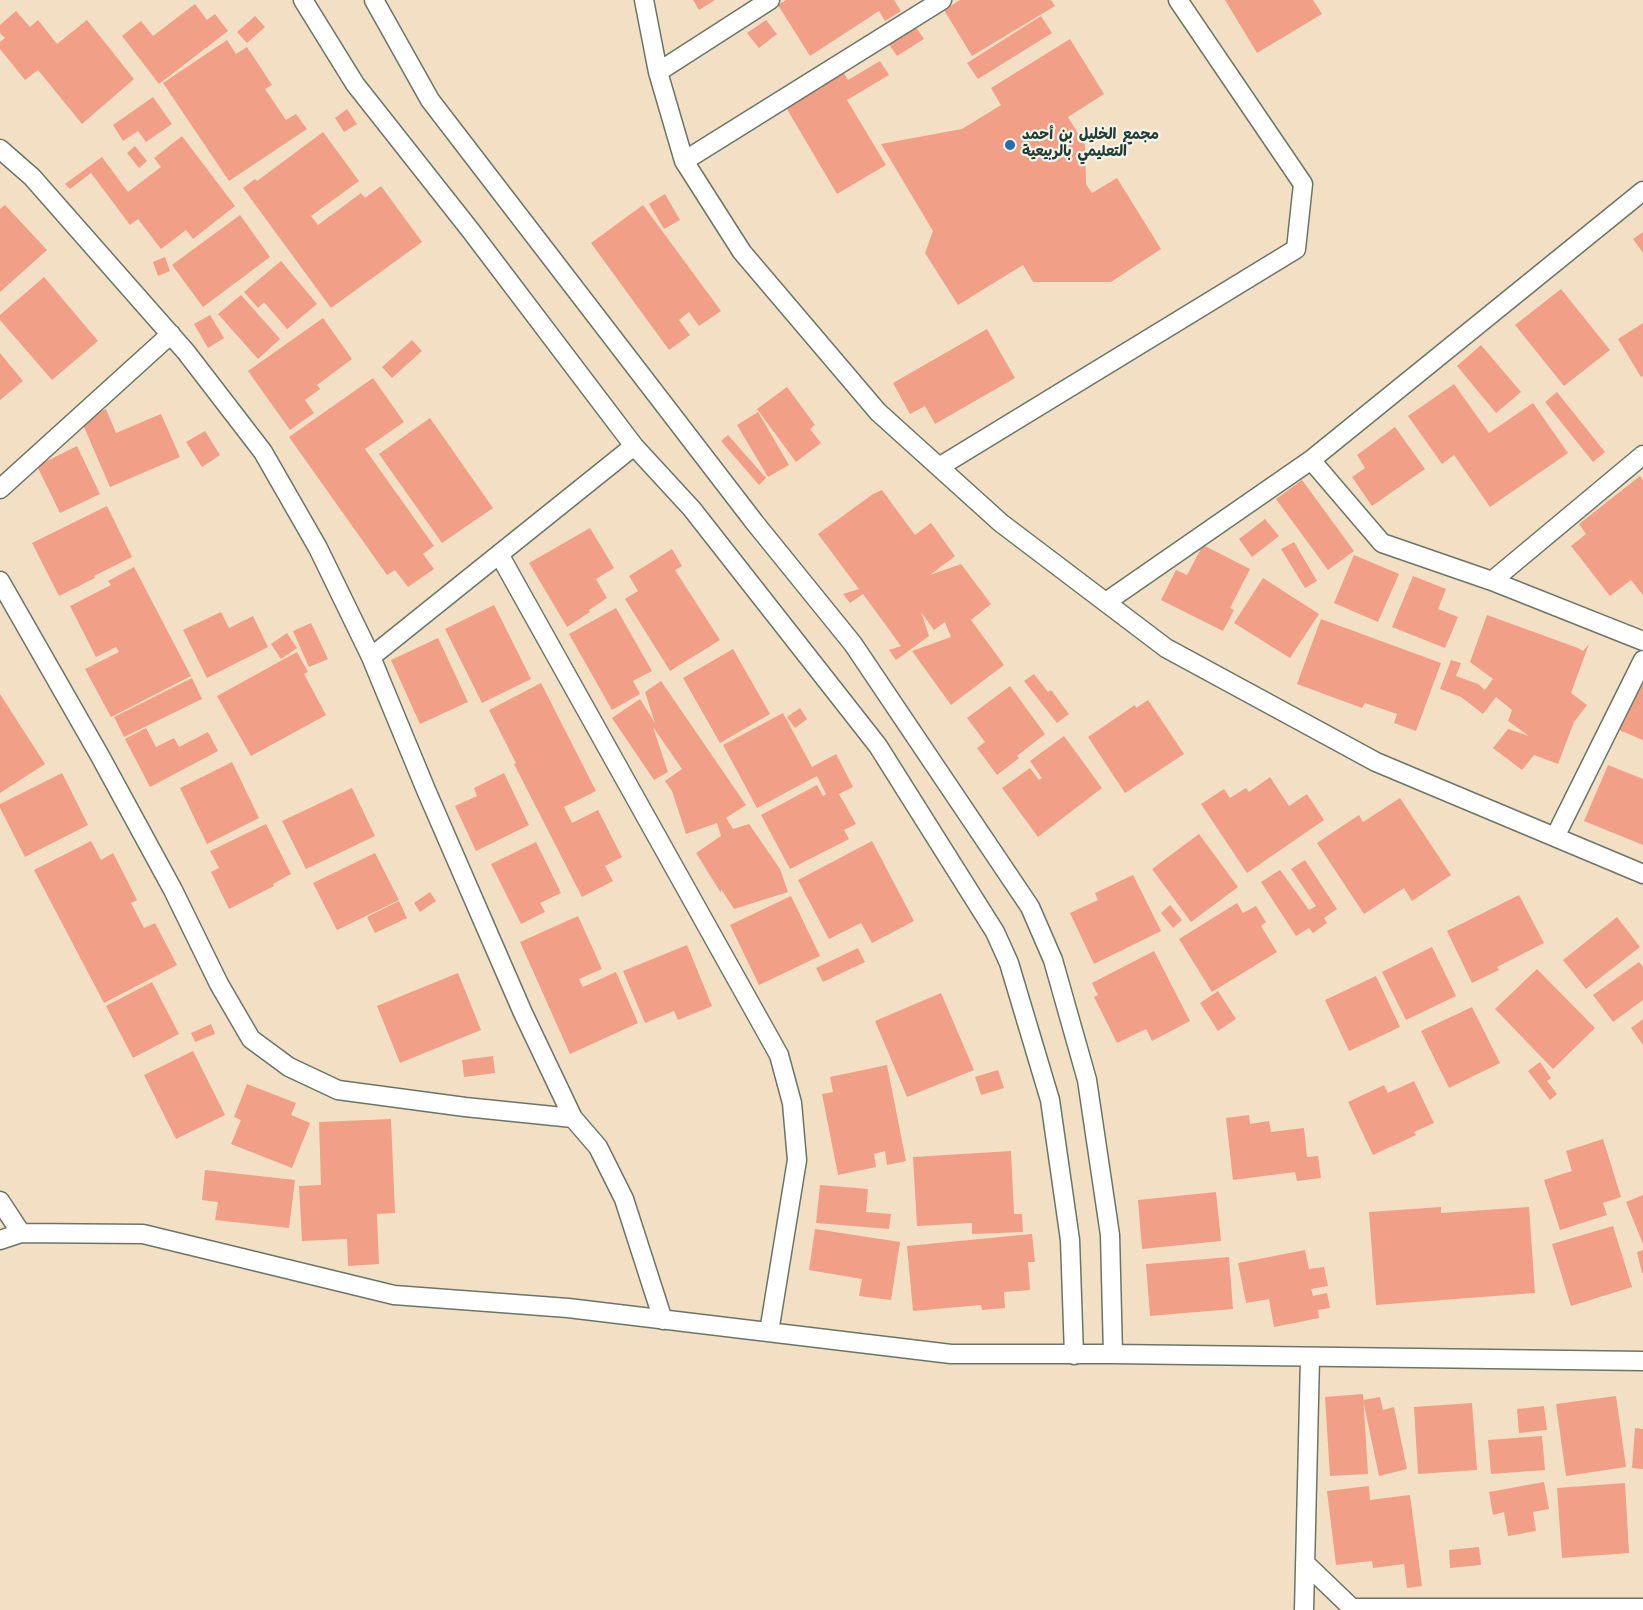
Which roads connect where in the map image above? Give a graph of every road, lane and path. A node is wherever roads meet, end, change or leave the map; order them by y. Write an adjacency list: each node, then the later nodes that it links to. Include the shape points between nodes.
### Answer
1 (303, 0): 12 (street, via 355,84)
2 (374, 0): 32 (street, via 430,100 754,523 853,644 1030,907 1053,960 1087,1080 1110,1235)
3 (644, 0): 7 (street)
4 (770, 0): 7 (street)
5 (942, 0): 9 (street)
6 (1178, 0): 15 (street, via 1303,184 1296,249)
7 (658, 72): 9 (street)
8 (0, 149): 11 (street, via 32,177)
9 (684, 161): 15 (street, via 742,252 878,412)
10 (1643, 190): 14 (street)
11 (171, 334): 16 (street); 22 (street, via 263,452 318,548)
12 (634, 446): 17 (street); 33 (street, via 692,509 878,746 995,932 1009,963 1050,1100 1070,1240)
13 (1643, 455): 19 (street)
14 (1311, 460): 19 (street, via 1382,543); 20 (street)
15 (939, 467): 20 (street, via 1000,523)
16 (0, 489)
17 (500, 554): 22 (street); 31 (street, via 779,1055 792,1103 797,1160)
18 (0, 581): 26 (street, via 106,766 251,1039 289,1067 339,1090)
19 (1492, 581): 21 (street)
20 (1106, 602): 24 (street, via 1166,648 1376,762)
21 (1643, 641)
22 (371, 657): 26 (street, via 523,1013)
23 (1643, 660): 24 (street)
24 (1555, 837): 25 (street)
25 (1643, 874)
26 (573, 1118): 30 (street, via 598,1147 624,1199)
27 (0, 1201): 28 (street)
28 (21, 1233): 29 (street); 30 (street, via 143,1234 394,1295 568,1308)
29 (0, 1240)
30 (663, 1320): 31 (street)
31 (769, 1332): 33 (street, via 951,1354)
32 (1113, 1354): 33 (street); 34 (street)
33 (1074, 1356)
34 (1310, 1358): 35 (street); 36 (street)
35 (1643, 1361)
36 (1305, 1563): 37 (street, via 1352,1608); 38 (street)
37 (1643, 1608)
38 (1304, 1610)

